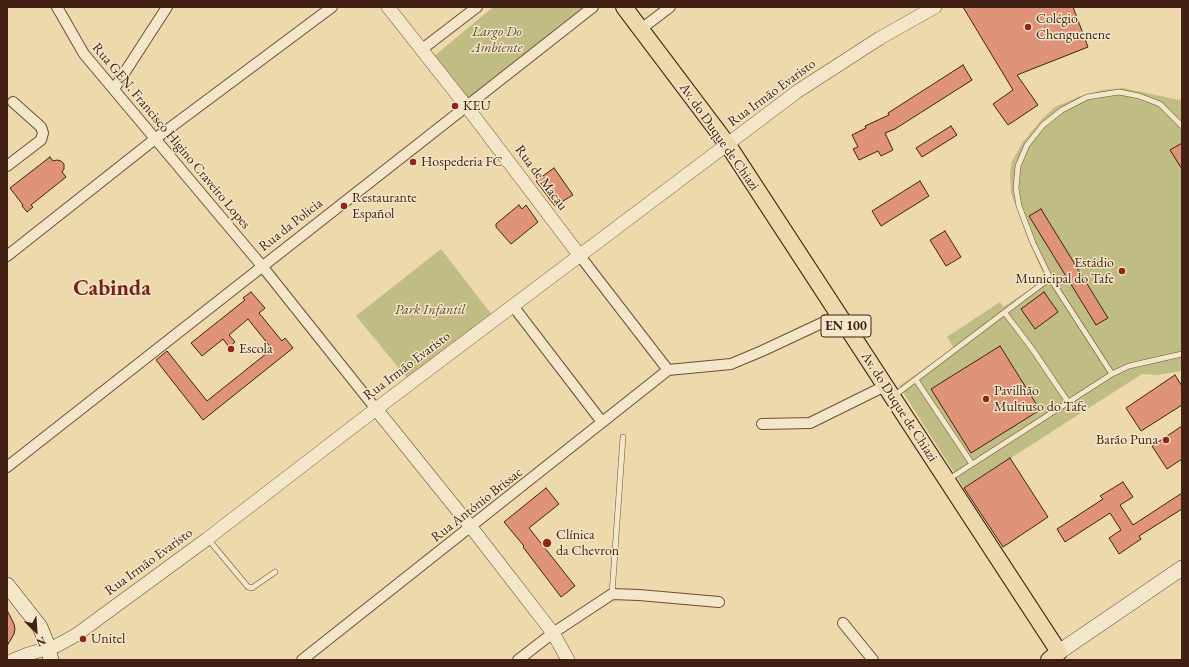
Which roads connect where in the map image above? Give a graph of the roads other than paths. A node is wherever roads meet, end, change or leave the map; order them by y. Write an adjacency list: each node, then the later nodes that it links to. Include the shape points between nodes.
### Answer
1 (57, 7): 12 (street, Rua GEN. Francisco Higino Craveiro Lopes, via 84,54)
2 (167, 7): 12 (street)
3 (332, 7): 16 (street)
4 (388, 7): 11 (street, Rua de Macau)
5 (477, 7): 11 (street)
6 (593, 7): 14 (street, Rua da Policia)
7 (624, 7): 10 (main road, Av. do Duque de Chiazi / EN 100)
8 (670, 7): 10 (street)
9 (935, 7): 17 (street, Rua Irmão Evaristo, via 880,38 798,91)
10 (641, 29): 17 (main road, Av. do Duque de Chiazi / EN 100)
11 (421, 50): 14 (street, Rua de Macau)
12 (114, 89): 16 (street, Rua GEN. Francisco Higino Craveiro Lopes)
13 (13, 102): 18 (street, via 41,127 43,133 41,140)
14 (467, 107): 20 (street, Rua de Macau); 21 (street, Rua da Policia)
15 (1182, 126): 22 (lane, via 1160,104 1120,92 1087,97 1062,110 1026,145 1018,166 1016,188 1019,206)
16 (155, 140): 19 (street); 21 (street, Rua GEN. Francisco Higino Craveiro Lopes)
17 (728, 145): 20 (street, Rua Irmão Evaristo); 25 (main road, Av. do Duque de Chiazi / EN 100)
18 (7, 166)
19 (7, 256)
20 (580, 256): 23 (street, Rua Irmão Evaristo); 27 (street, Rua de Macau)
21 (262, 266): 32 (street, Rua GEN. Francisco Higino Craveiro Lopes); 37 (street, Rua da Policia)
22 (1050, 278): 24 (lane); 28 (lane)
23 (513, 306): 32 (street, Rua Irmão Evaristo); 33 (street)
24 (1005, 313): 29 (lane); 31 (lane)
25 (839, 315): 27 (street, via 731,364); 30 (main road, Av. do Duque de Chiazi / EN 100)
26 (1182, 354): 28 (lane, via 1129,366)
27 (668, 370): 33 (street, Rua António Brissac)
28 (1112, 374): 31 (lane)
29 (916, 380): 30 (lane); 36 (lane)
30 (889, 392): 34 (street, via 810,423); 38 (main road, Av. do Duque de Chiazi / EN 100)
31 (1068, 402): 36 (lane)
32 (376, 409): 39 (street); 40 (street, Rua Irmão Evaristo)
33 (602, 422): 39 (street, Rua António Brissac)
34 (762, 424)
35 (623, 437): 44 (lane)
36 (972, 464): 38 (lane)
37 (7, 467)
38 (947, 481): 49 (main road, Av. do Duque de Chiazi / EN 100)
39 (471, 527): 47 (street); 51 (street, Rua António Brissac)
40 (207, 538): 42 (lane, via 248,587 252,588); 48 (street, Rua Irmão Evaristo)
41 (1182, 568): 49 (main road)
42 (275, 572)
43 (7, 585): 48 (main road, via 40,627)
44 (612, 594): 45 (street); 47 (street)
45 (719, 602)
46 (843, 623): 54 (street)
47 (553, 633): 52 (street); 53 (street)
48 (50, 654): 50 (street, Rua Irmão Evaristo, via 28,654)
49 (1057, 657)
50 (13, 660)
51 (302, 660)
52 (518, 660)
53 (568, 660)
54 (873, 660)

